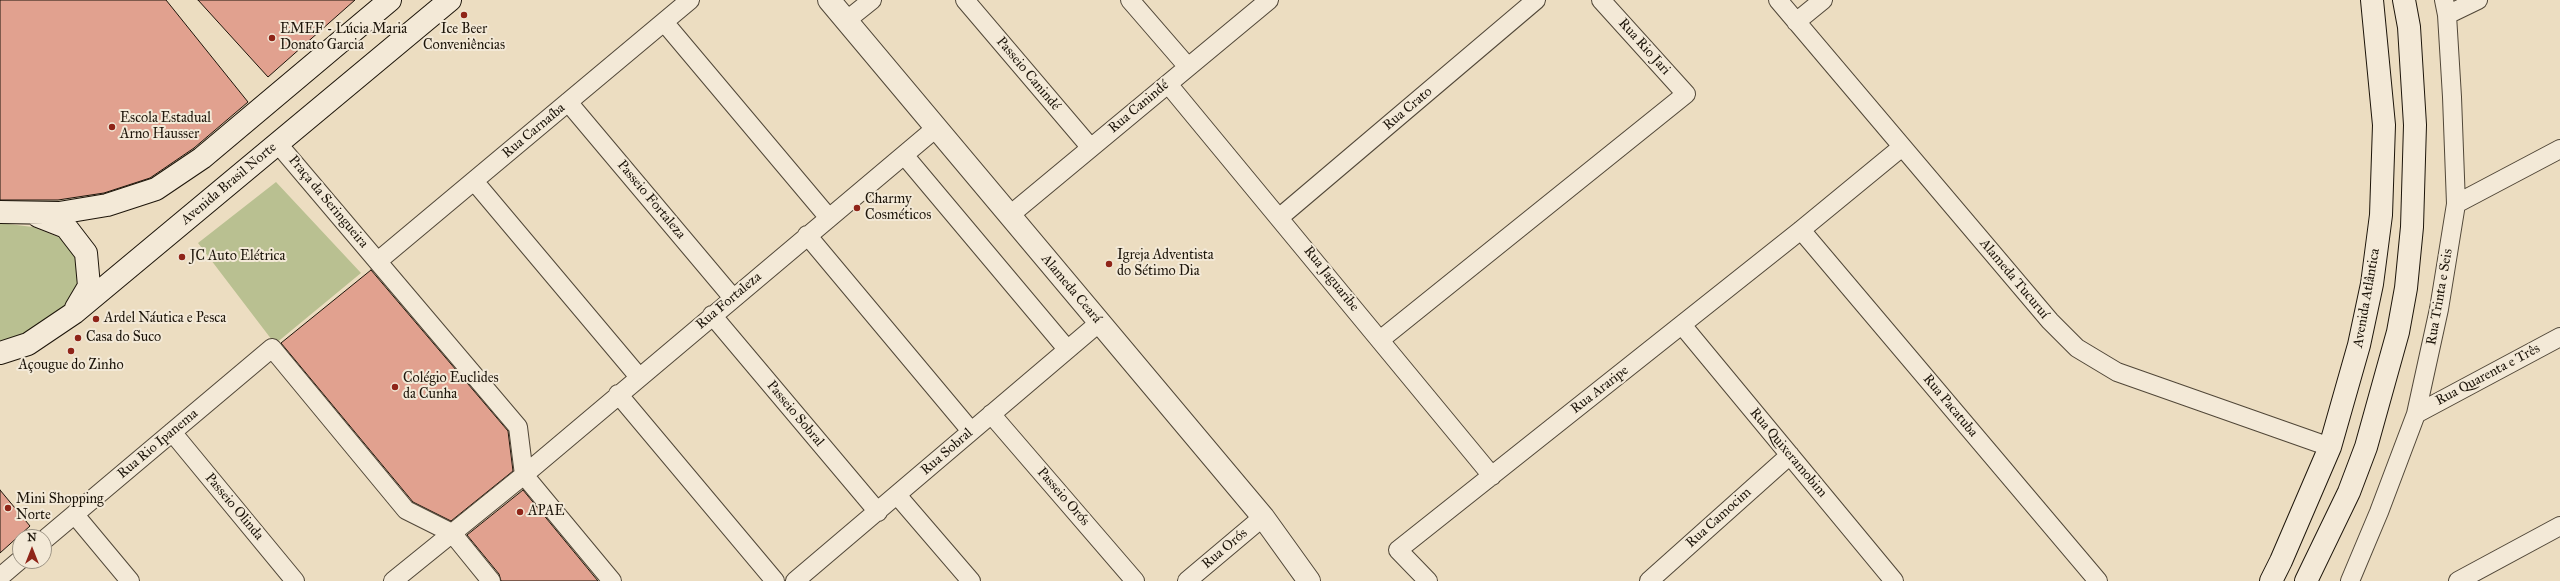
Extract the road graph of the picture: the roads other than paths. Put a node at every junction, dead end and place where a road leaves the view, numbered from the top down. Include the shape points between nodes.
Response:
1 (390, 0) edge
2 (450, 0) edge
3 (690, 0) edge
4 (829, 0) edge
5 (872, 0) edge
6 (965, 0) edge
7 (1130, 0) edge
8 (1268, 0) edge
9 (1536, 0) edge
10 (1601, 0) edge
11 (1778, 0) edge
12 (1823, 0) edge
13 (2372, 0) edge
14 (2404, 0) edge
15 (2478, 0) edge
16 (2445, 7) edge
17 (847, 20) junction
18 (664, 22) junction
19 (1796, 22) junction
20 (1188, 67) junction
21 (1168, 84) junction
22 (568, 102) junction
23 (936, 128) junction
24 (278, 144) junction
25 (1902, 147) junction
26 (1091, 148) junction
27 (2560, 149) edge
28 (904, 155) junction
29 (474, 181) junction
30 (2456, 204) junction
31 (0, 212) edge
32 (26, 212) junction
33 (1010, 215) junction
34 (1280, 217) junction
35 (829, 218) junction
36 (1801, 230) junction
37 (808, 236) junction
38 (378, 261) junction
39 (733, 298) junction
40 (74, 313) junction
41 (712, 315) junction
42 (1100, 322) junction
43 (1682, 325) junction
44 (2560, 337) edge
45 (1380, 340) junction
46 (1068, 349) junction
47 (0, 353) edge
48 (639, 377) junction
49 (618, 394) junction
50 (991, 414) junction
51 (2416, 414) junction
52 (971, 431) junction
53 (172, 432) junction
54 (2330, 447) junction
55 (1790, 455) junction
56 (524, 475) junction
57 (1492, 476) junction
58 (897, 495) junction
59 (878, 512) junction
60 (75, 514) junction
61 (1263, 517) junction
62 (2560, 526) edge
63 (52, 533) edge
64 (452, 533) junction
65 (12, 567) edge
66 (0, 577) edge
67 (1196, 578) edge
68 (130, 581) edge
69 (295, 581) edge
70 (393, 581) edge
71 (491, 581) edge
72 (612, 581) edge
73 (775, 581) edge
74 (795, 581) edge
75 (971, 581) edge
76 (1135, 581) edge
77 (1309, 581) edge
78 (1428, 581) edge
79 (1649, 581) edge
80 (1894, 581) edge
81 (2098, 581) edge
82 (2270, 581) edge
83 (2306, 581) edge
84 (2350, 581) edge
85 (2458, 581) edge

1 - 32 main road via 202,158 156,189 107,205 59,213
2 - 24 main road, Avenida Brasil Norte
3 - 18 street, Rua Carnaíba
4 - 17 main road, Alameda Ceará
5 - 17 street
6 - 26 street, Passeio Canindé
7 - 20 street
8 - 20 street, Rua Canindé
9 - 34 street, Rua Crato
10 - 45 street, Rua Rio Jari via 1686,94
11 - 19 street, Alameda Tucuruí
12 - 19 street
13 - 54 main road, Avenida Atlântica via 2384,125 2381,215 2372,284 2359,345
14 - 83 main road via 2409,27 2415,125 2412,228 2398,332 2366,447 2349,492
15 - 16 street
16 - 30 street, Rua Trinta e Seis
17 - 23 main road, Alameda Ceará
18 - 22 street, Rua Carnaíba
18 - 35 street
19 - 25 street, Alameda Tucuruí
20 - 21 street, Rua Canindé
21 - 26 street, Rua Canindé
21 - 34 street, Rua Jaguaribe
22 - 29 street, Rua Carnaíba
22 - 39 street, Passeio Fortaleza
23 - 28 street, Rua Fortaleza
23 - 33 main road, Alameda Ceará
24 - 38 street, Praça da Seringueira
24 - 40 main road, Avenida Brasil Norte
25 - 36 street, Rua Araripe
25 - 54 street, Alameda Tucuruí via 2050,322 2077,348 2117,372
26 - 33 street, Rua Canindé
27 - 30 street
28 - 35 street, Rua Fortaleza
28 - 46 street
29 - 38 street, Rua Carnaíba
29 - 48 street
30 - 51 street, Rua Trinta e Seis via 2439,309
31 - 32 main road
32 - 40 main road via 66,227 86,253 89,286
33 - 42 main road, Alameda Ceará
34 - 45 street, Rua Jaguaribe
35 - 37 street, Rua Fortaleza
36 - 43 street, Rua Araripe
36 - 81 street, Rua Pacatuba
37 - 39 street, Rua Fortaleza
37 - 52 street
38 - 56 street, Praça da Seringueira via 518,427
39 - 41 street, Rua Fortaleza
40 - 47 main road, Avenida Brasil Norte via 28,344
41 - 48 street, Rua Fortaleza
41 - 59 street, Passeio Sobral
42 - 46 street, Rua Sobral
42 - 61 main road, Alameda Ceará
43 - 55 street, Rua Quixeramobim
43 - 57 street, Rua Araripe
44 - 51 street, Rua Quarenta e Três
45 - 57 street, Rua Jaguaribe
46 - 50 street, Rua Sobral
48 - 49 street, Rua Fortaleza
49 - 56 street, Rua Fortaleza
49 - 73 street
50 - 52 street, Rua Sobral
50 - 76 street, Passeio Orós
51 - 84 street, Rua Trinta e Seis
52 - 58 street, Rua Sobral
53 - 60 street, Rua Rio Ipanema
53 - 64 street, Rua Rio Ipanema via 272,348 406,510
53 - 69 street, Passeio Olinda
54 - 82 main road, Avenida Atlântica
55 - 79 street, Rua Camocim
55 - 80 street, Rua Quixeramobim
56 - 64 street, Rua Fortaleza
56 - 72 street
57 - 78 street, Rua Araripe via 1398,550
58 - 59 street, Rua Sobral
58 - 75 street
59 - 74 street, Rua Sobral
60 - 63 street, Rua Rio Ipanema
60 - 68 street
61 - 67 street, Rua Orós
61 - 77 main road, Alameda Ceará
62 - 85 street
64 - 70 street, Rua Fortaleza
64 - 71 street
65 - 66 street

